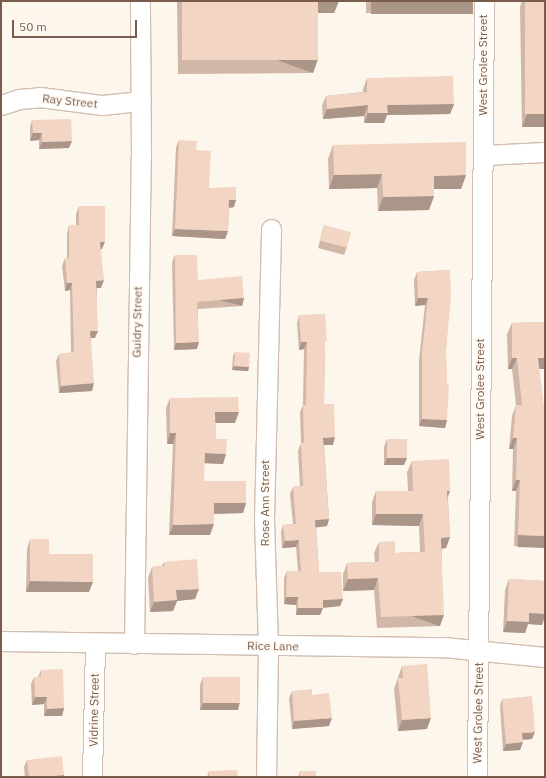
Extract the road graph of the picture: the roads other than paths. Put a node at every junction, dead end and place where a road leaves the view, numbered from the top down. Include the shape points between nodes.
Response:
1 (140, 1) edge
2 (484, 1) edge
3 (141, 101) junction
4 (1, 105) edge
5 (545, 152) edge
6 (484, 155) junction
7 (271, 229) dead end
8 (1, 641) edge
9 (95, 644) junction
10 (134, 644) junction
11 (268, 646) junction
12 (479, 650) junction
13 (545, 657) edge
14 (92, 777) edge
15 (266, 777) edge
16 (477, 777) edge

1 - 3 street, Guidry Street
2 - 6 street, West Grolee Street
3 - 4 street, Ray Street via 102,105 40,97 19,99
3 - 10 street, Guidry Street
5 - 6 street
6 - 12 street, West Grolee Street
7 - 11 street, Rose Ann Street via 264,519
8 - 9 street, Rice Lane
9 - 10 street, Rice Lane
9 - 14 street, Vidrine Street
10 - 11 street, Rice Lane
11 - 12 street, Rice Lane via 444,647
11 - 15 street, Rose Ann Street
12 - 13 street, Rice Lane
12 - 16 street, West Grolee Street

